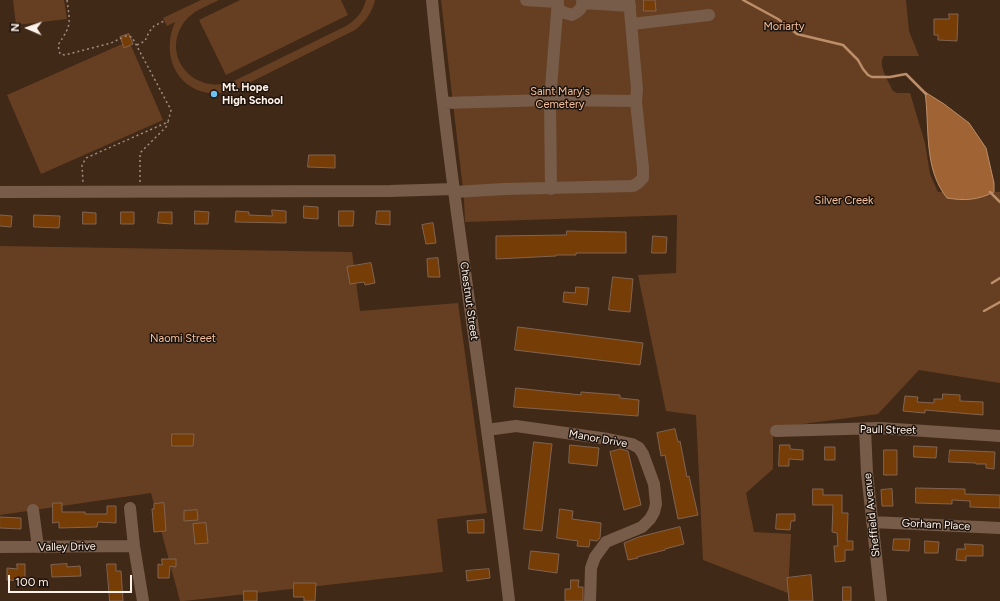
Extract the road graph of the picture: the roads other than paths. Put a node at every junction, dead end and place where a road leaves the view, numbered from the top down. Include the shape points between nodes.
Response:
1 (432, 0) edge
2 (526, 0) edge
3 (583, 1) edge
4 (558, 3) edge
5 (629, 3) edge
6 (709, 15) dead end
7 (632, 24) junction
8 (550, 100) junction
9 (636, 100) junction
10 (443, 103) junction
11 (551, 189) junction
12 (454, 191) junction
13 (0, 192) edge
14 (865, 429) junction
15 (487, 430) junction
16 (776, 431) dead end
17 (1000, 436) edge
18 (130, 508) dead end
19 (33, 510) dead end
20 (872, 522) junction
21 (1000, 528) edge
22 (134, 546) junction
23 (0, 547) edge
24 (38, 547) junction
25 (143, 601) edge
26 (509, 601) edge
27 (590, 601) edge
28 (881, 601) edge

1 - 10 street, Chestnut Street
2 - 4 street
3 - 4 street via 580,10 572,15 562,12
3 - 5 street
4 - 8 street
5 - 7 street
6 - 7 street
7 - 9 street
8 - 9 street
8 - 10 street
8 - 11 street
9 - 11 street via 643,168 642,178 638,183 633,186
10 - 12 street, Chestnut Street
11 - 12 street
12 - 13 street
12 - 15 street, Chestnut Street
14 - 16 street, Paull Street
14 - 17 street, Paull Street
14 - 20 street, Sheffield Avenue
15 - 26 street, Chestnut Street
15 - 27 street, Manor Drive via 516,426 608,439 632,444 643,454 654,484 654,512 642,527 606,542 595,557 591,568
18 - 22 street
19 - 24 street
20 - 21 street, Gorham Place
20 - 28 street, Sheffield Avenue
22 - 24 street, Valley Drive
22 - 25 street
23 - 24 street, Valley Drive

